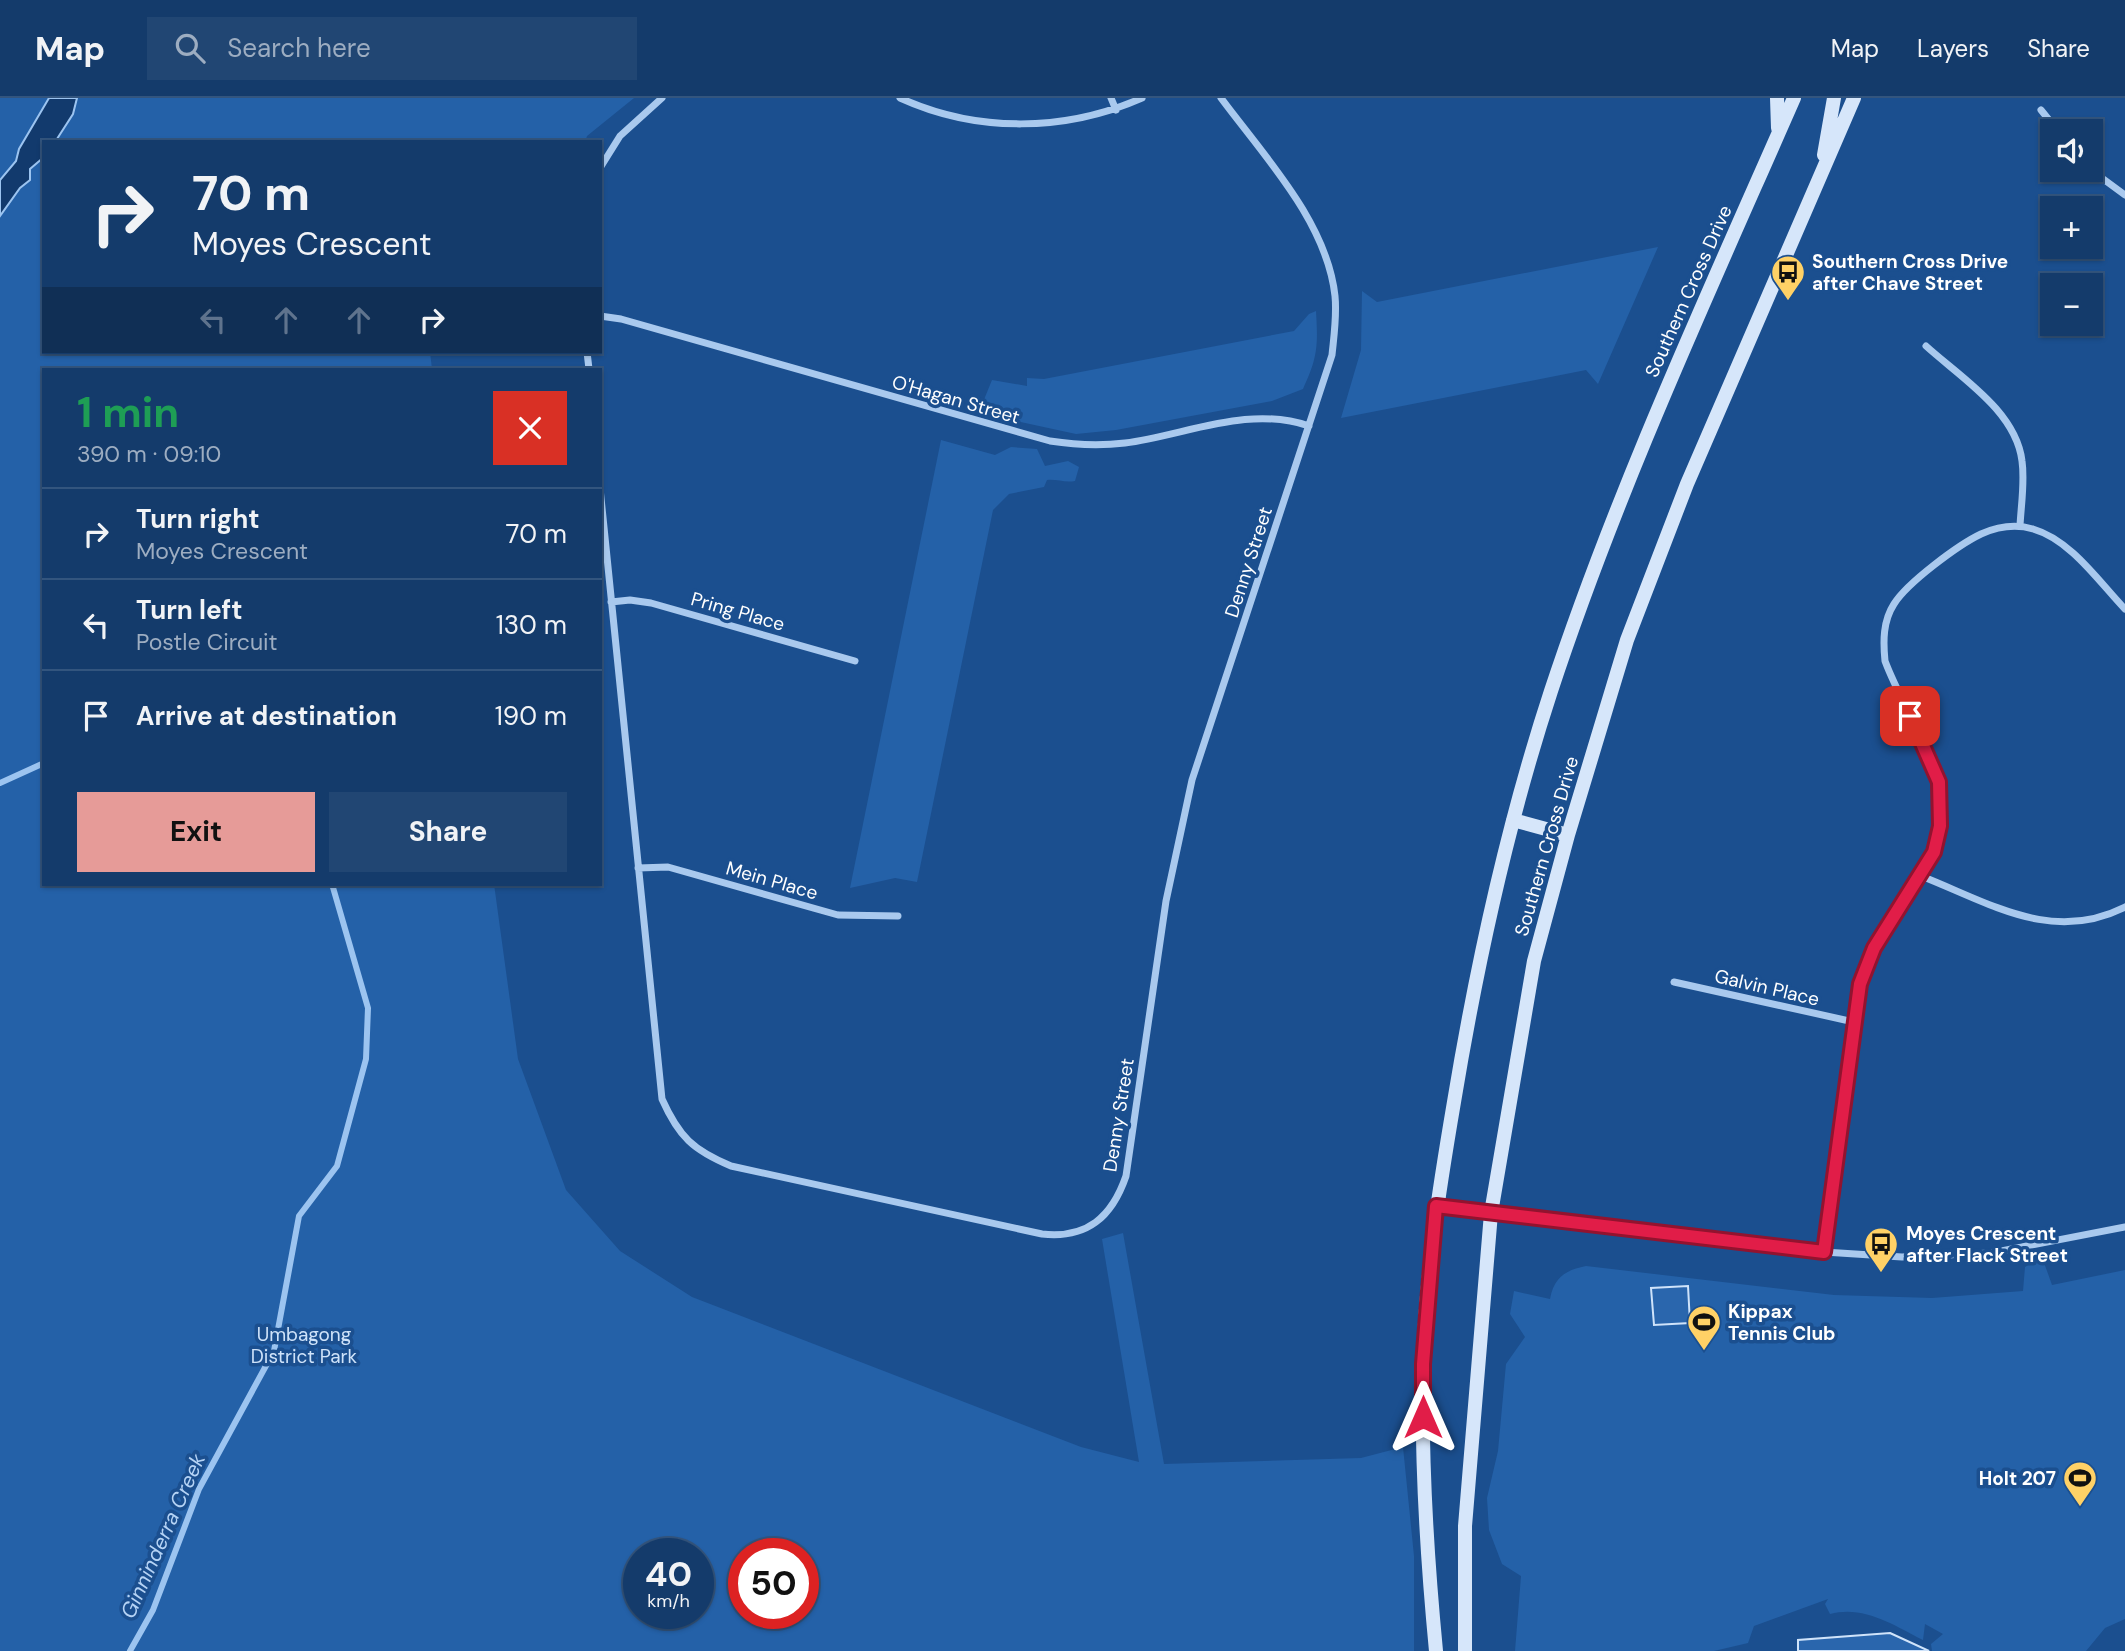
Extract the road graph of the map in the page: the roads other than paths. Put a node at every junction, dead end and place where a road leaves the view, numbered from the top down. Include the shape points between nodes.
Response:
1 (662, 98) edge
2 (900, 98) edge
3 (1111, 98) edge
4 (1142, 98) edge
5 (1221, 98) edge
6 (1777, 98) edge
7 (1794, 98) edge
8 (1834, 98) edge
9 (1854, 98) edge
10 (1116, 110) junction
11 (2040, 110) dead end
12 (2048, 119) edge
13 (1778, 133) junction
14 (602, 165) edge
15 (1822, 172) junction
16 (2103, 179) edge
17 (2125, 195) edge
18 (602, 316) edge
19 (1926, 346) dead end
20 (1309, 426) junction
21 (602, 509) edge
22 (2020, 526) junction
23 (611, 602) junction
24 (2125, 609) edge
25 (855, 661) dead end
26 (1513, 820) junction
27 (1568, 835) junction
28 (638, 868) junction
29 (1921, 876) junction
30 (2125, 907) edge
31 (898, 916) dead end
32 (1674, 982) dead end
33 (1854, 1022) junction
34 (1436, 1206) junction
35 (1491, 1213) junction
36 (2125, 1227) edge
37 (1824, 1252) junction
38 (1436, 1651) edge
39 (1465, 1651) edge

1 - 14 street via 620,136
2 - 10 street via 961,118 1002,124 1060,122
3 - 10 street
4 - 10 street
5 - 20 street, Denny Street via 1301,206 1320,240 1332,277 1336,316 1332,355
6 - 13 main road
7 - 13 main road, Southern Cross Drive
8 - 15 main road
9 - 15 main road, Southern Cross Drive
11 - 12 street
13 - 26 main road, Southern Cross Drive via 1636,457 1550,693
15 - 27 main road, Southern Cross Drive via 1682,497 1627,640
16 - 17 street
18 - 20 street, O'Hagan Street via 1050,441 1086,446 1126,443 1259,417 1286,418
19 - 22 street via 1993,407 2015,437 2023,469
20 - 28 street, Denny Street via 1192,780 1166,901 1126,1176 1119,1198 1097,1223 1076,1233 1042,1234 731,1166 693,1147 674,1125 662,1099
21 - 23 street, Denny Street
22 - 24 street via 2058,541
22 - 29 street via 1994,529 1958,549 1903,593 1885,624 1885,660 1939,782 1940,826 1934,852
23 - 25 street, Pring Place via 651,603
23 - 28 street, Denny Street
26 - 27 main road
26 - 34 main road, Southern Cross Drive via 1462,1051
27 - 35 main road, Southern Cross Drive via 1534,961
28 - 31 street, Mein Place via 668,867 838,915
29 - 30 street via 2048,923 2084,922
29 - 33 street via 1874,948 1860,984
32 - 33 street, Galvin Place
33 - 37 street
34 - 35 street
34 - 38 main road, Southern Cross Drive via 1424,1352 1423,1430
35 - 37 street
35 - 39 main road, Southern Cross Drive via 1465,1526
36 - 37 street via 1978,1254 1913,1257

